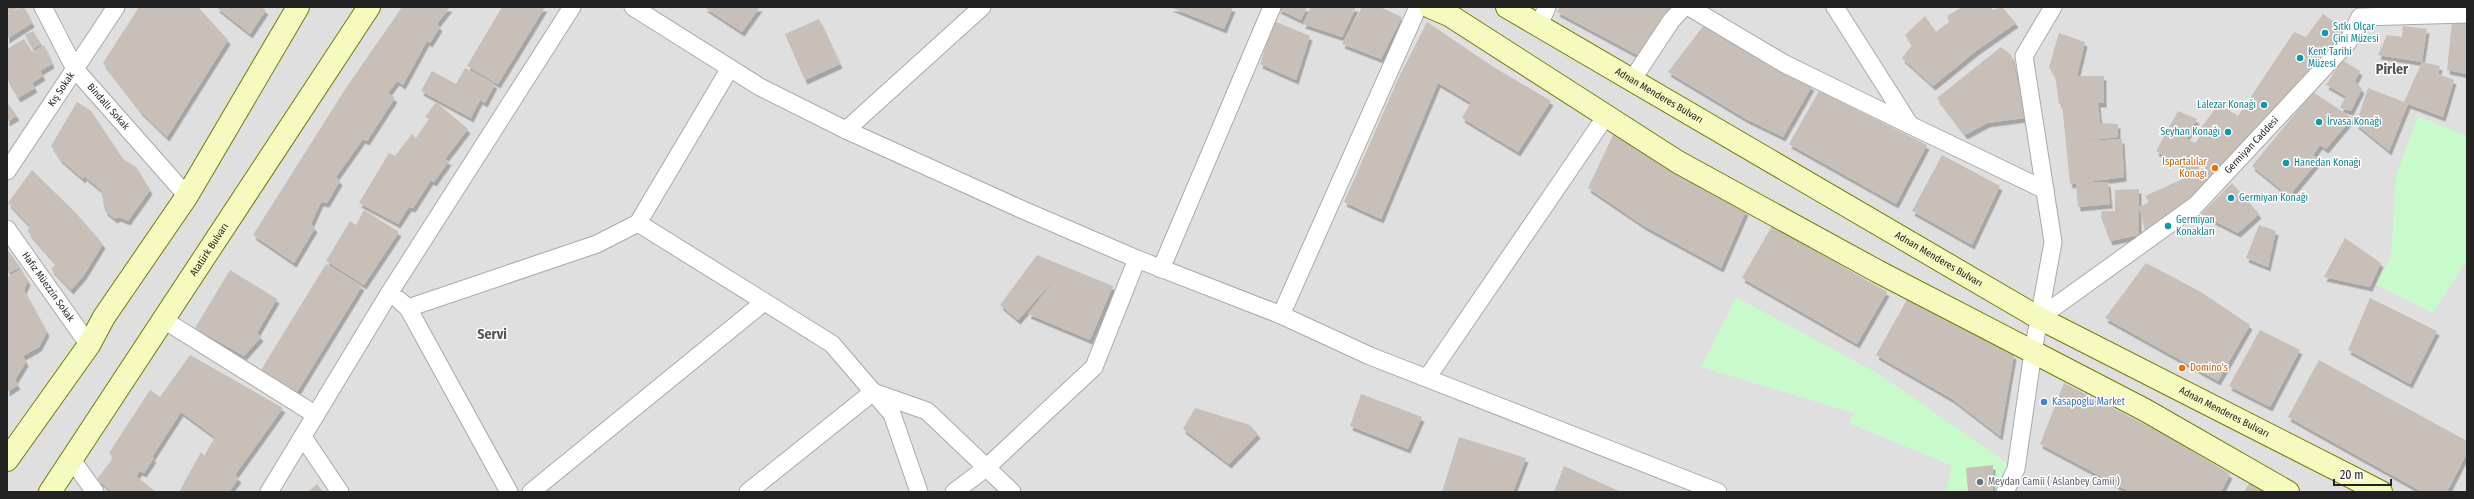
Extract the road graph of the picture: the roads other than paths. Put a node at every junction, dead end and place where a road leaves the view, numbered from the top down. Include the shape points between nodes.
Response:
1 (42, 7) edge
2 (116, 7) edge
3 (298, 7) edge
4 (369, 7) edge
5 (572, 7) edge
6 (633, 7) edge
7 (982, 7) edge
8 (1272, 7) edge
9 (1418, 7) edge
10 (1430, 7) edge
11 (1507, 7) edge
12 (1684, 7) edge
13 (1689, 7) edge
14 (1835, 7) edge
15 (2053, 7) edge
16 (2361, 12) edge
17 (2467, 14) edge
18 (1543, 16) edge
19 (730, 68) junction
20 (75, 69) junction
21 (1632, 80) junction
22 (1606, 116) junction
23 (1910, 125) junction
24 (846, 130) junction
25 (7, 171) edge
26 (2045, 190) junction
27 (187, 196) junction
28 (638, 223) junction
29 (7, 229) edge
30 (1137, 259) junction
31 (1161, 269) junction
32 (390, 292) junction
33 (764, 302) junction
34 (408, 308) junction
35 (1281, 315) junction
36 (2039, 318) junction
37 (164, 320) junction
38 (89, 345) junction
39 (2033, 352) junction
40 (1427, 378) junction
41 (872, 392) junction
42 (316, 415) junction
43 (303, 437) junction
44 (7, 460) edge
45 (72, 460) junction
46 (986, 468) junction
47 (50, 492) edge
48 (95, 492) edge
49 (269, 492) edge
50 (340, 492) edge
51 (510, 492) edge
52 (531, 492) edge
53 (748, 492) edge
54 (919, 492) edge
55 (954, 492) edge
56 (1012, 492) edge
57 (1718, 492) edge
58 (2005, 492) edge
59 (2288, 492) edge
60 (2381, 492) edge

1 - 20 street, Bindallı Sokak
2 - 20 street, Kış Sokak
3 - 27 main road
4 - 37 main road, Atatürk Bulvarı
5 - 32 street
6 - 19 street
7 - 24 street
8 - 31 street
9 - 35 street
10 - 22 main road via 1449,15
11 - 18 main road, Adnan Menderes Bulvarı
12 - 21 street via 1671,21
13 - 23 street via 1785,64
14 - 23 street
15 - 26 street via 2024,56
16 - 17 street, Germiyan Caddesi
16 - 36 street, Germiyan Caddesi via 2348,42 2196,205
18 - 21 main road, Adnan Menderes Bulvarı
19 - 24 street via 760,87
19 - 28 street
20 - 25 street, Kış Sokak
20 - 27 street, Bindallı Sokak
21 - 36 main road, Adnan Menderes Bulvarı
22 - 39 main road via 1678,162 1877,271
22 - 40 street
23 - 26 street
24 - 30 street
26 - 36 street via 2053,242
27 - 38 main road via 104,317
28 - 33 street
28 - 34 street via 597,244
29 - 38 street, Hafız Müezzin Sokak
30 - 31 street
30 - 46 street via 1094,367
31 - 35 street
32 - 34 street
32 - 42 street
33 - 41 street via 832,344
33 - 52 street
34 - 51 street
35 - 40 street via 1370,356
36 - 39 street
36 - 60 main road, Adnan Menderes Bulvarı
37 - 42 street
37 - 45 main road, Atatürk Bulvarı
38 - 44 main road
39 - 58 street via 2016,469
39 - 59 main road via 2145,410
40 - 57 street
41 - 46 street via 927,411
41 - 53 street
41 - 54 street via 892,414
42 - 43 street
43 - 49 street
43 - 50 street
45 - 47 main road, Atatürk Bulvarı
45 - 48 street
46 - 55 street
46 - 56 street

